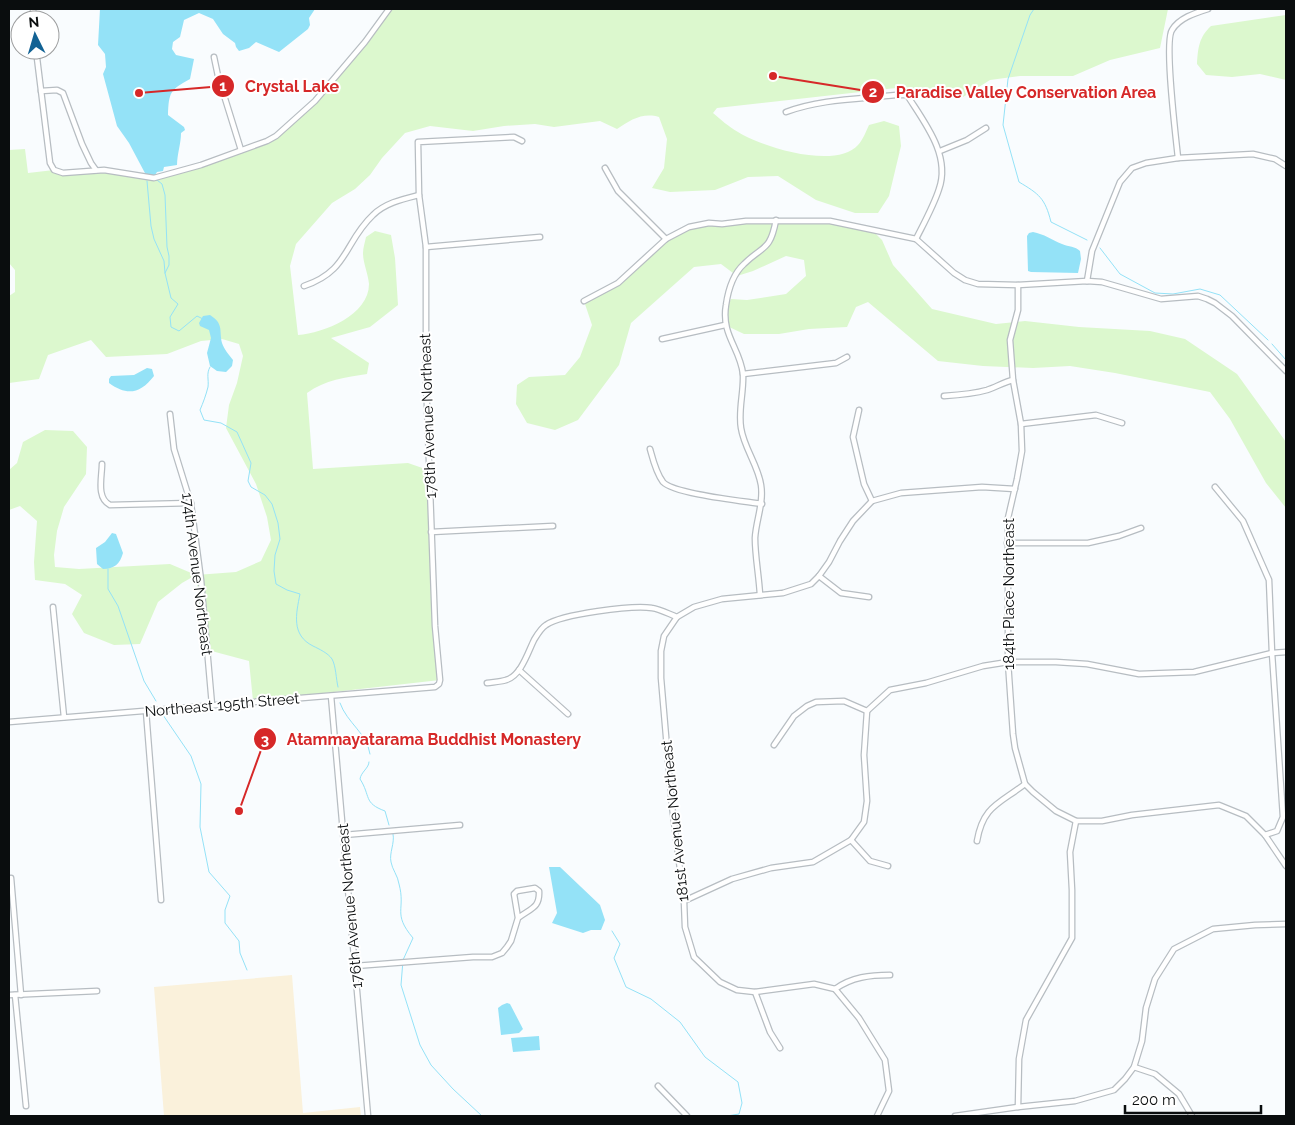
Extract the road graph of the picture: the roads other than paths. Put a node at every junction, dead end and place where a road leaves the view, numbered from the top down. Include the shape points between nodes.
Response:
1 (389, 9) edge
2 (1208, 9) edge
3 (214, 57) dead end
4 (37, 60) edge
5 (41, 91) junction
6 (786, 112) dead end
7 (986, 128) dead end
8 (522, 141) dead end
9 (241, 150) junction
10 (940, 151) junction
11 (1178, 158) junction
12 (1286, 166) edge
13 (604, 168) dead end
14 (96, 170) junction
15 (419, 195) junction
16 (776, 220) junction
17 (540, 237) dead end
18 (916, 238) junction
19 (666, 239) junction
20 (426, 247) junction
21 (1087, 281) junction
22 (1018, 285) junction
23 (304, 286) dead end
24 (584, 301) dead end
25 (724, 325) junction
26 (662, 338) dead end
27 (847, 357) dead end
28 (1286, 371) edge
29 (743, 374) junction
30 (1013, 380) junction
31 (944, 396) dead end
32 (859, 410) dead end
33 (170, 414) dead end
34 (1122, 423) dead end
35 (1021, 424) junction
36 (650, 449) dead end
37 (102, 464) dead end
38 (1215, 487) dead end
39 (1015, 489) junction
40 (872, 501) junction
41 (191, 503) junction
42 (762, 504) junction
43 (553, 526) dead end
44 (1140, 528) dead end
45 (431, 532) junction
46 (1007, 543) junction
47 (819, 576) junction
48 (760, 595) junction
49 (868, 597) dead end
50 (53, 608) dead end
51 (677, 617) junction
52 (1286, 652) edge
53 (1272, 653) junction
54 (1008, 662) junction
55 (519, 670) junction
56 (487, 683) dead end
57 (435, 687) joint
58 (331, 696) junction
59 (212, 705) junction
60 (146, 711) junction
61 (867, 711) junction
62 (568, 714) dead end
63 (64, 717) junction
64 (9, 722) edge
65 (774, 745) dead end
66 (1025, 784) junction
67 (1076, 821) junction
68 (460, 825) dead end
69 (344, 835) junction
70 (1265, 835) junction
71 (852, 840) junction
72 (977, 841) dead end
73 (888, 866) dead end
74 (1286, 866) edge
75 (11, 878) dead end
76 (161, 900) dead end
77 (684, 901) junction
78 (518, 918) junction
79 (1286, 924) edge
80 (355, 966) junction
81 (890, 975) dead end
82 (836, 989) junction
83 (97, 991) dead end
84 (755, 992) junction
85 (18, 995) junction
86 (9, 996) edge
87 (780, 1048) dead end
88 (1134, 1067) junction
89 (658, 1086) dead end
90 (26, 1106) dead end
91 (1018, 1107) junction
92 (368, 1116) edge
93 (687, 1116) edge
94 (877, 1116) edge
95 (955, 1116) edge
96 (1192, 1116) edge

1 - 9 street via 315,100 276,136
2 - 11 street via 1182,20 1170,32
3 - 9 street
4 - 5 street
5 - 14 street via 63,93 82,144
5 - 14 street via 52,168 63,173
6 - 10 street via 801,106 907,95
7 - 10 street
8 - 15 street, 178th Avenue Northeast via 514,137 418,142
9 - 14 street via 155,178
10 - 18 street via 940,188
11 - 12 street via 1253,154 1275,159
11 - 21 street via 1132,168 1120,182 1092,251
13 - 19 street via 618,191
15 - 20 street, 178th Avenue Northeast
15 - 23 street via 399,200 374,214 340,263 321,279
16 - 18 street via 830,221
16 - 19 street via 709,223 690,227
16 - 25 street via 773,237 766,247 737,272 726,302
17 - 20 street
18 - 22 street via 965,280 978,284
19 - 24 street via 618,283
20 - 45 street, 178th Avenue Northeast
21 - 22 street
21 - 28 street via 1102,282 1162,299 1198,296 1215,303
22 - 30 street, 184th Place Northeast via 1018,310 1010,340
25 - 26 street
25 - 29 street
27 - 29 street via 836,363
29 - 42 street via 741,427 757,469
30 - 31 street via 969,394
30 - 35 street, 184th Place Northeast
32 - 40 street via 853,437 864,484
33 - 41 street, 174th Avenue Northeast via 174,449
34 - 35 street via 1096,415
35 - 39 street, 184th Place Northeast via 1022,452
36 - 42 street via 658,474 669,487
37 - 41 street via 102,496 110,505
38 - 53 street via 1243,521 1269,580
39 - 40 street via 982,487 911,492
39 - 46 street, 184th Place Northeast via 1008,518
40 - 47 street via 853,521
41 - 59 street, 174th Avenue Northeast
42 - 48 street via 755,540
43 - 45 street
44 - 46 street via 1088,543
45 - 57 street, 178th Avenue Northeast via 440,680
46 - 54 street, 184th Place Northeast
47 - 48 street via 811,584 798,589
47 - 49 street via 841,593
48 - 51 street via 715,601 694,607
50 - 63 street
51 - 55 street via 653,608 638,607 602,610 560,619 546,624 538,632
51 - 77 street, 181st Avenue Northeast via 664,636 661,678
52 - 53 street
53 - 54 street via 1194,672 1139,674 1086,664
53 - 70 street via 1283,817 1276,831
54 - 61 street via 890,690
54 - 66 street, 184th Place Northeast via 1014,741
55 - 56 street via 507,680
55 - 62 street
57 - 58 street, Northeast 195th Street
58 - 59 street, Northeast 195th Street
58 - 69 street, 176th Avenue Northeast
59 - 60 street, Northeast 195th Street
60 - 63 street, Northeast 195th Street
60 - 76 street
61 - 65 street via 844,702 816,702 794,716
61 - 71 street via 864,755 867,801 864,822
63 - 64 street, Northeast 195th Street
66 - 67 street via 1056,811
66 - 72 street via 988,810
67 - 70 street via 1102,821 1219,805 1246,816
67 - 91 street via 1070,852 1072,938 1026,1020 1019,1058
68 - 69 street
69 - 80 street, 176th Avenue Northeast
70 - 74 street
71 - 73 street via 870,861
71 - 77 street via 813,862 771,868 732,879
75 - 85 street
77 - 84 street, 181st Avenue Northeast via 685,927 694,957 720,982 737,990
78 - 78 street via 514,894 535,888 539,891 537,904
78 - 80 street via 507,947 492,957
79 - 88 street via 1226,927 1205,933 1174,949 1154,979
80 - 92 street, 176th Avenue Northeast
81 - 82 street via 855,978
82 - 84 street, 181st Avenue Northeast via 814,984
82 - 94 street via 885,1060 889,1091
83 - 85 street
84 - 87 street via 770,1032
85 - 86 street
85 - 90 street
88 - 91 street via 1114,1090 1075,1100
88 - 96 street via 1155,1074 1179,1094
89 - 93 street
91 - 95 street

